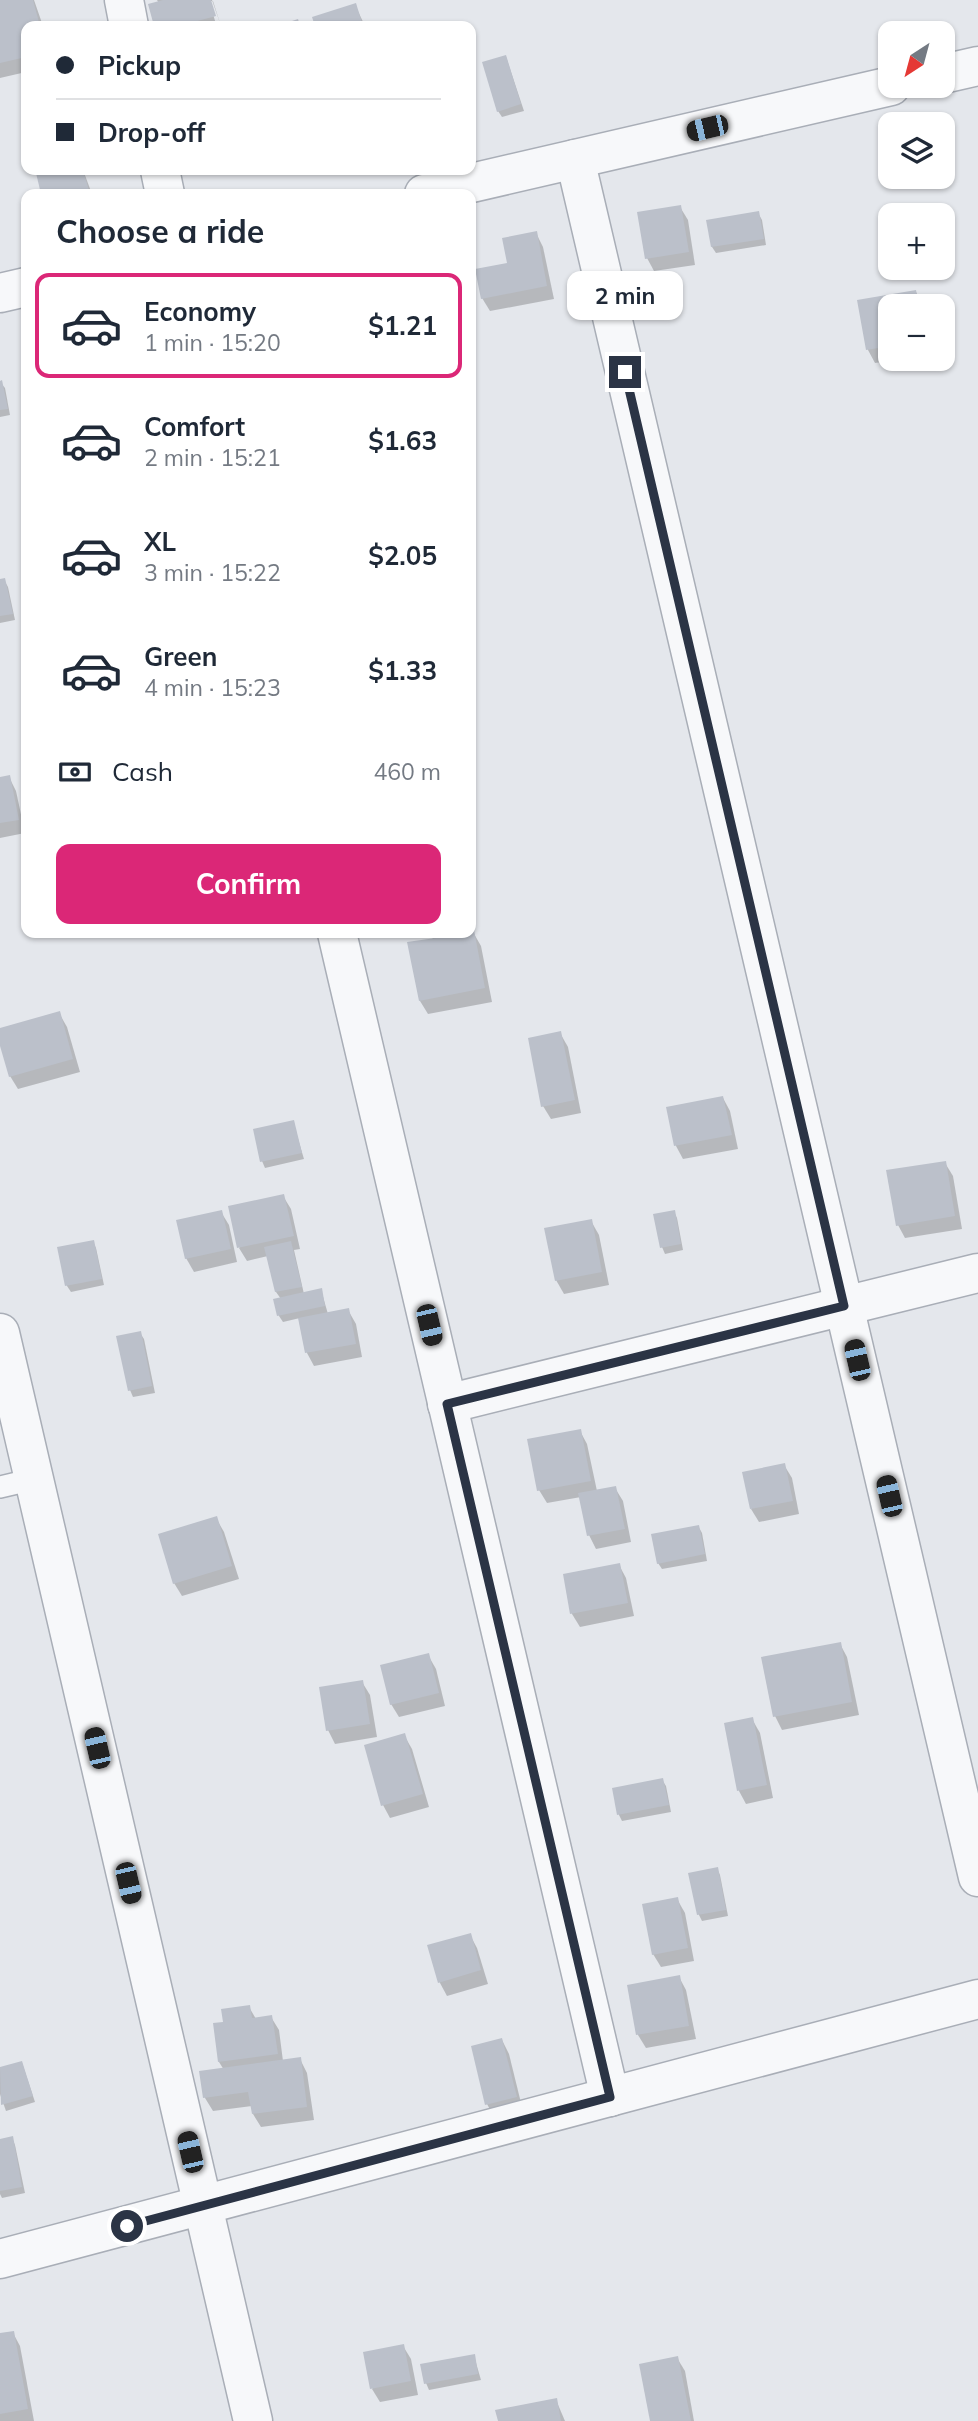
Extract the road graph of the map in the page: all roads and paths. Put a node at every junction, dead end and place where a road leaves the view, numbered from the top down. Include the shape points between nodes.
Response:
1 (124, 0) edge
2 (128, 21) edge
3 (978, 66) edge
4 (956, 71) edge
5 (878, 89) edge
6 (575, 159) junction
7 (446, 189) edge
8 (21, 288) edge
9 (0, 293) edge
10 (338, 938) edge
11 (978, 1273) edge
12 (844, 1306) junction
13 (0, 1333) edge
14 (447, 1404) junction
15 (17, 1483) edge
16 (978, 1877) edge
17 (978, 1999) edge
18 (610, 2097) junction
19 (203, 2206) junction
20 (0, 2259) edge
21 (253, 2421) edge

1 - 2 street
3 - 4 street
5 - 6 street
6 - 7 street
6 - 12 street
8 - 9 street
10 - 14 street
11 - 12 street
12 - 14 street
12 - 16 street
13 - 15 street
14 - 18 street
15 - 19 street
17 - 18 street
18 - 19 street
19 - 20 street
19 - 21 street

